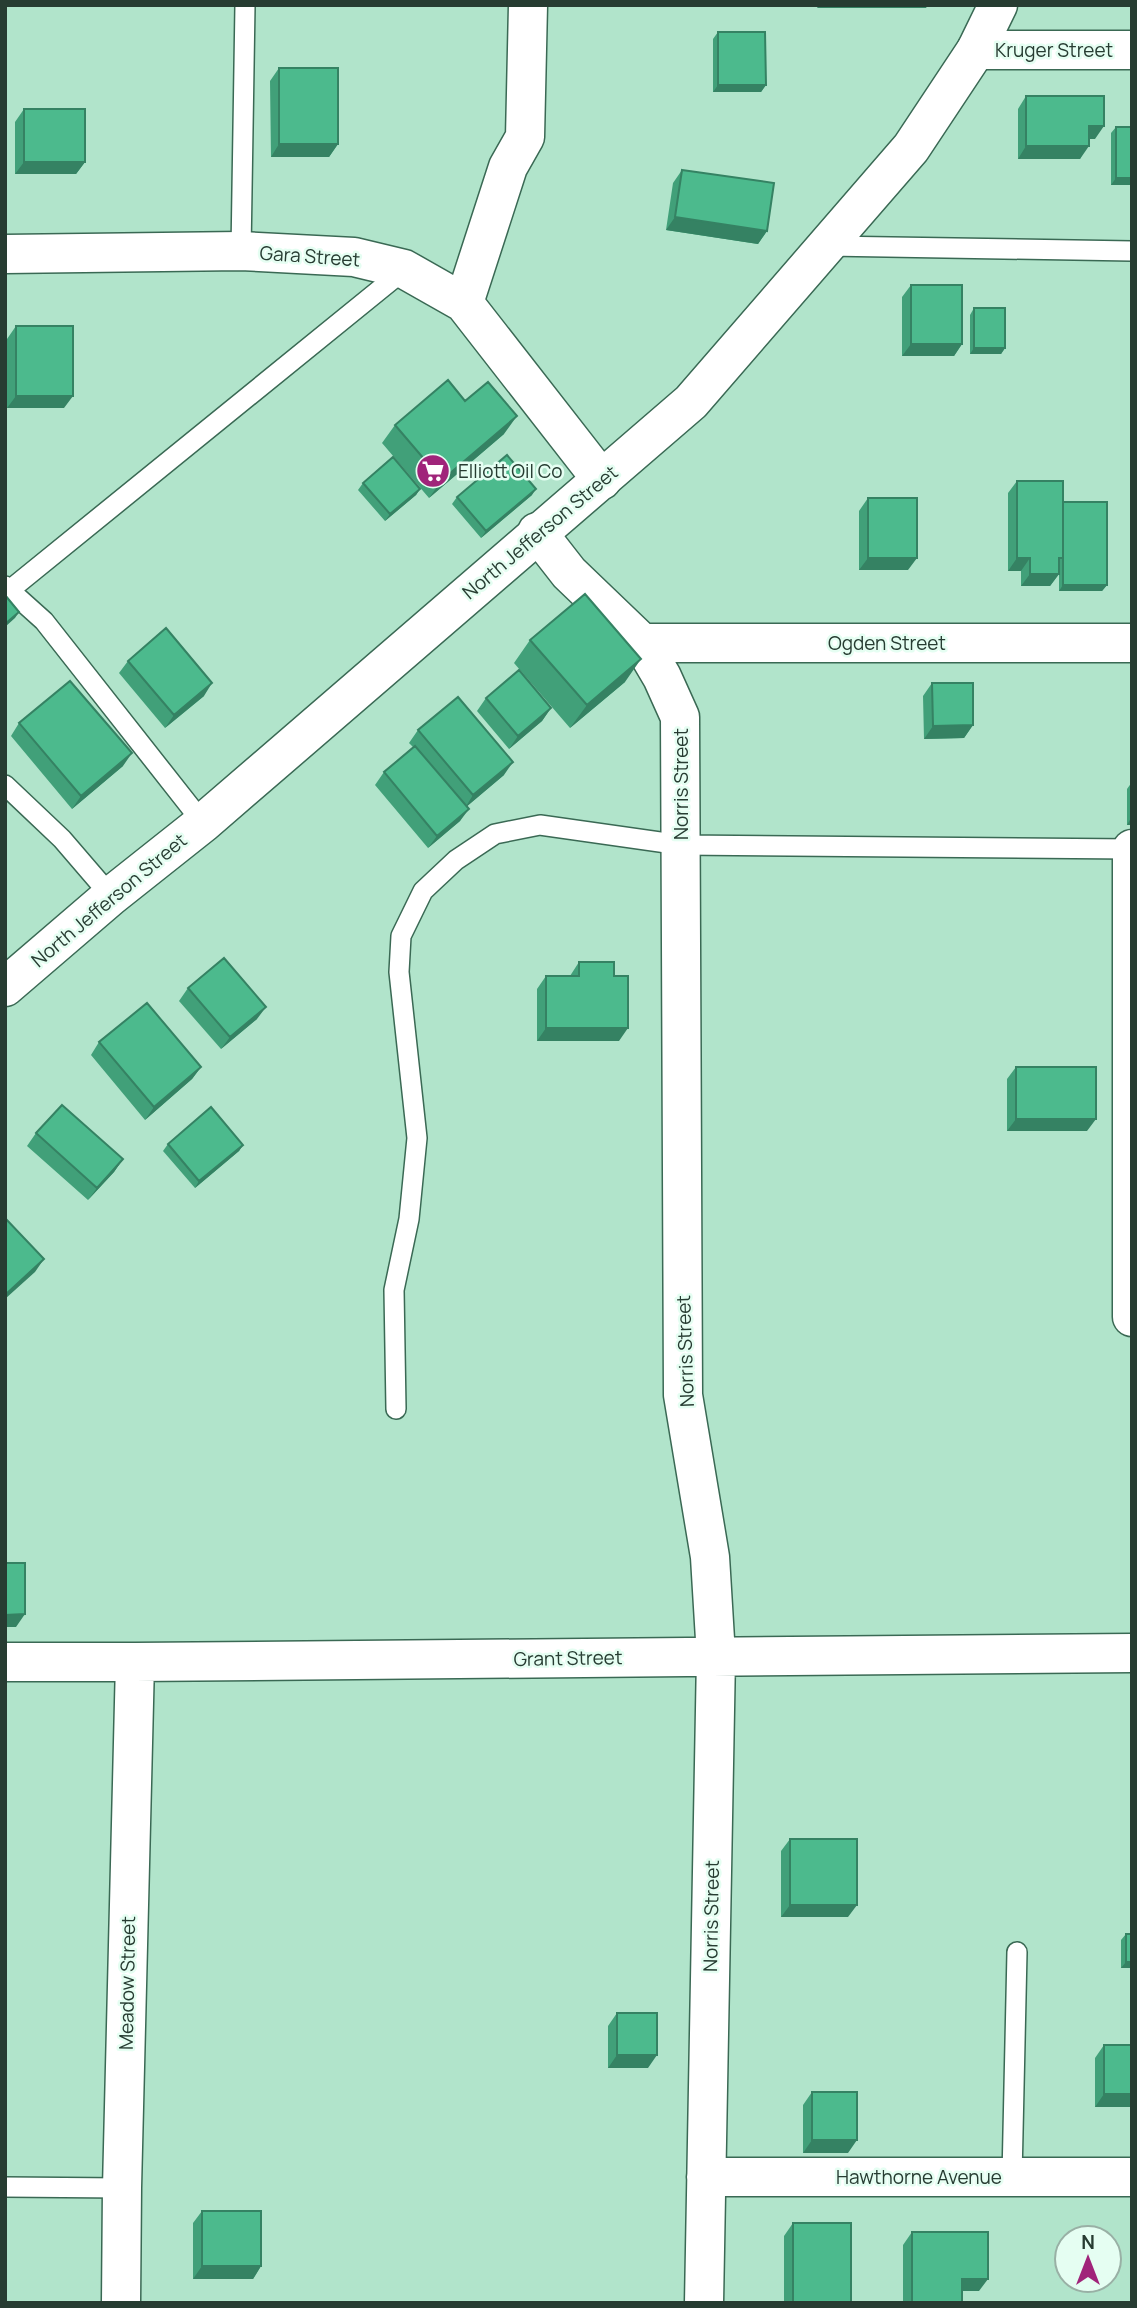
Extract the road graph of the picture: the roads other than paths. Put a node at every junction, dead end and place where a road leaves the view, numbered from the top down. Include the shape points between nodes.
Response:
1 (245, 5) edge
2 (527, 5) edge
3 (998, 5) edge
4 (976, 50) junction
5 (1132, 50) edge
6 (828, 246) junction
7 (242, 251) junction
8 (1132, 251) edge
9 (5, 254) edge
10 (404, 269) junction
11 (464, 303) junction
12 (602, 480) junction
13 (537, 533) junction
14 (8, 587) edge
15 (642, 643) junction
16 (1132, 643) edge
17 (5, 785) edge
18 (203, 823) junction
19 (681, 845) junction
20 (1132, 849) edge
21 (111, 896) junction
22 (5, 987) edge
23 (1132, 1317) edge
24 (396, 1409) dead end
25 (1132, 1653) edge
26 (716, 1656) junction
27 (5, 1662) edge
28 (135, 1662) junction
29 (1017, 1952) dead end
30 (706, 2177) junction
31 (1012, 2177) junction
32 (1132, 2177) edge
33 (5, 2187) edge
34 (122, 2188) junction
35 (121, 2303) edge
36 (704, 2303) edge

1 - 7 lane
2 - 11 street via 525,137 508,167
3 - 4 street, North Jefferson Street
4 - 5 street, Kruger Street
4 - 6 street, North Jefferson Street via 911,148
6 - 8 lane
6 - 12 street, North Jefferson Street via 691,402
7 - 9 street, Gara Street
7 - 10 street, Gara Street via 354,257
10 - 11 street, Gara Street
10 - 14 lane
11 - 12 street, Gara Street
12 - 13 street, North Jefferson Street
13 - 15 street, Norris Street via 569,573
13 - 18 street, North Jefferson Street
14 - 18 lane via 44,621
15 - 16 street, Ogden Street
15 - 19 street, Norris Street via 680,717
17 - 21 lane via 62,839
18 - 21 street, North Jefferson Street
19 - 20 lane
19 - 24 lane via 540,825 495,834 456,860 423,891 401,936 399,972 416,1138 409,1219 394,1290
19 - 26 street, Norris Street via 683,1395 710,1557
20 - 23 street
21 - 22 street, North Jefferson Street
25 - 26 street, Grant Street
26 - 28 street, Grant Street
26 - 30 street, Norris Street
27 - 28 street, Grant Street
28 - 34 street, Meadow Street
29 - 31 lane
30 - 31 street, Hawthorne Avenue
30 - 36 street, Norris Street
31 - 32 street, Hawthorne Avenue
33 - 34 lane
34 - 35 street, Meadow Street

